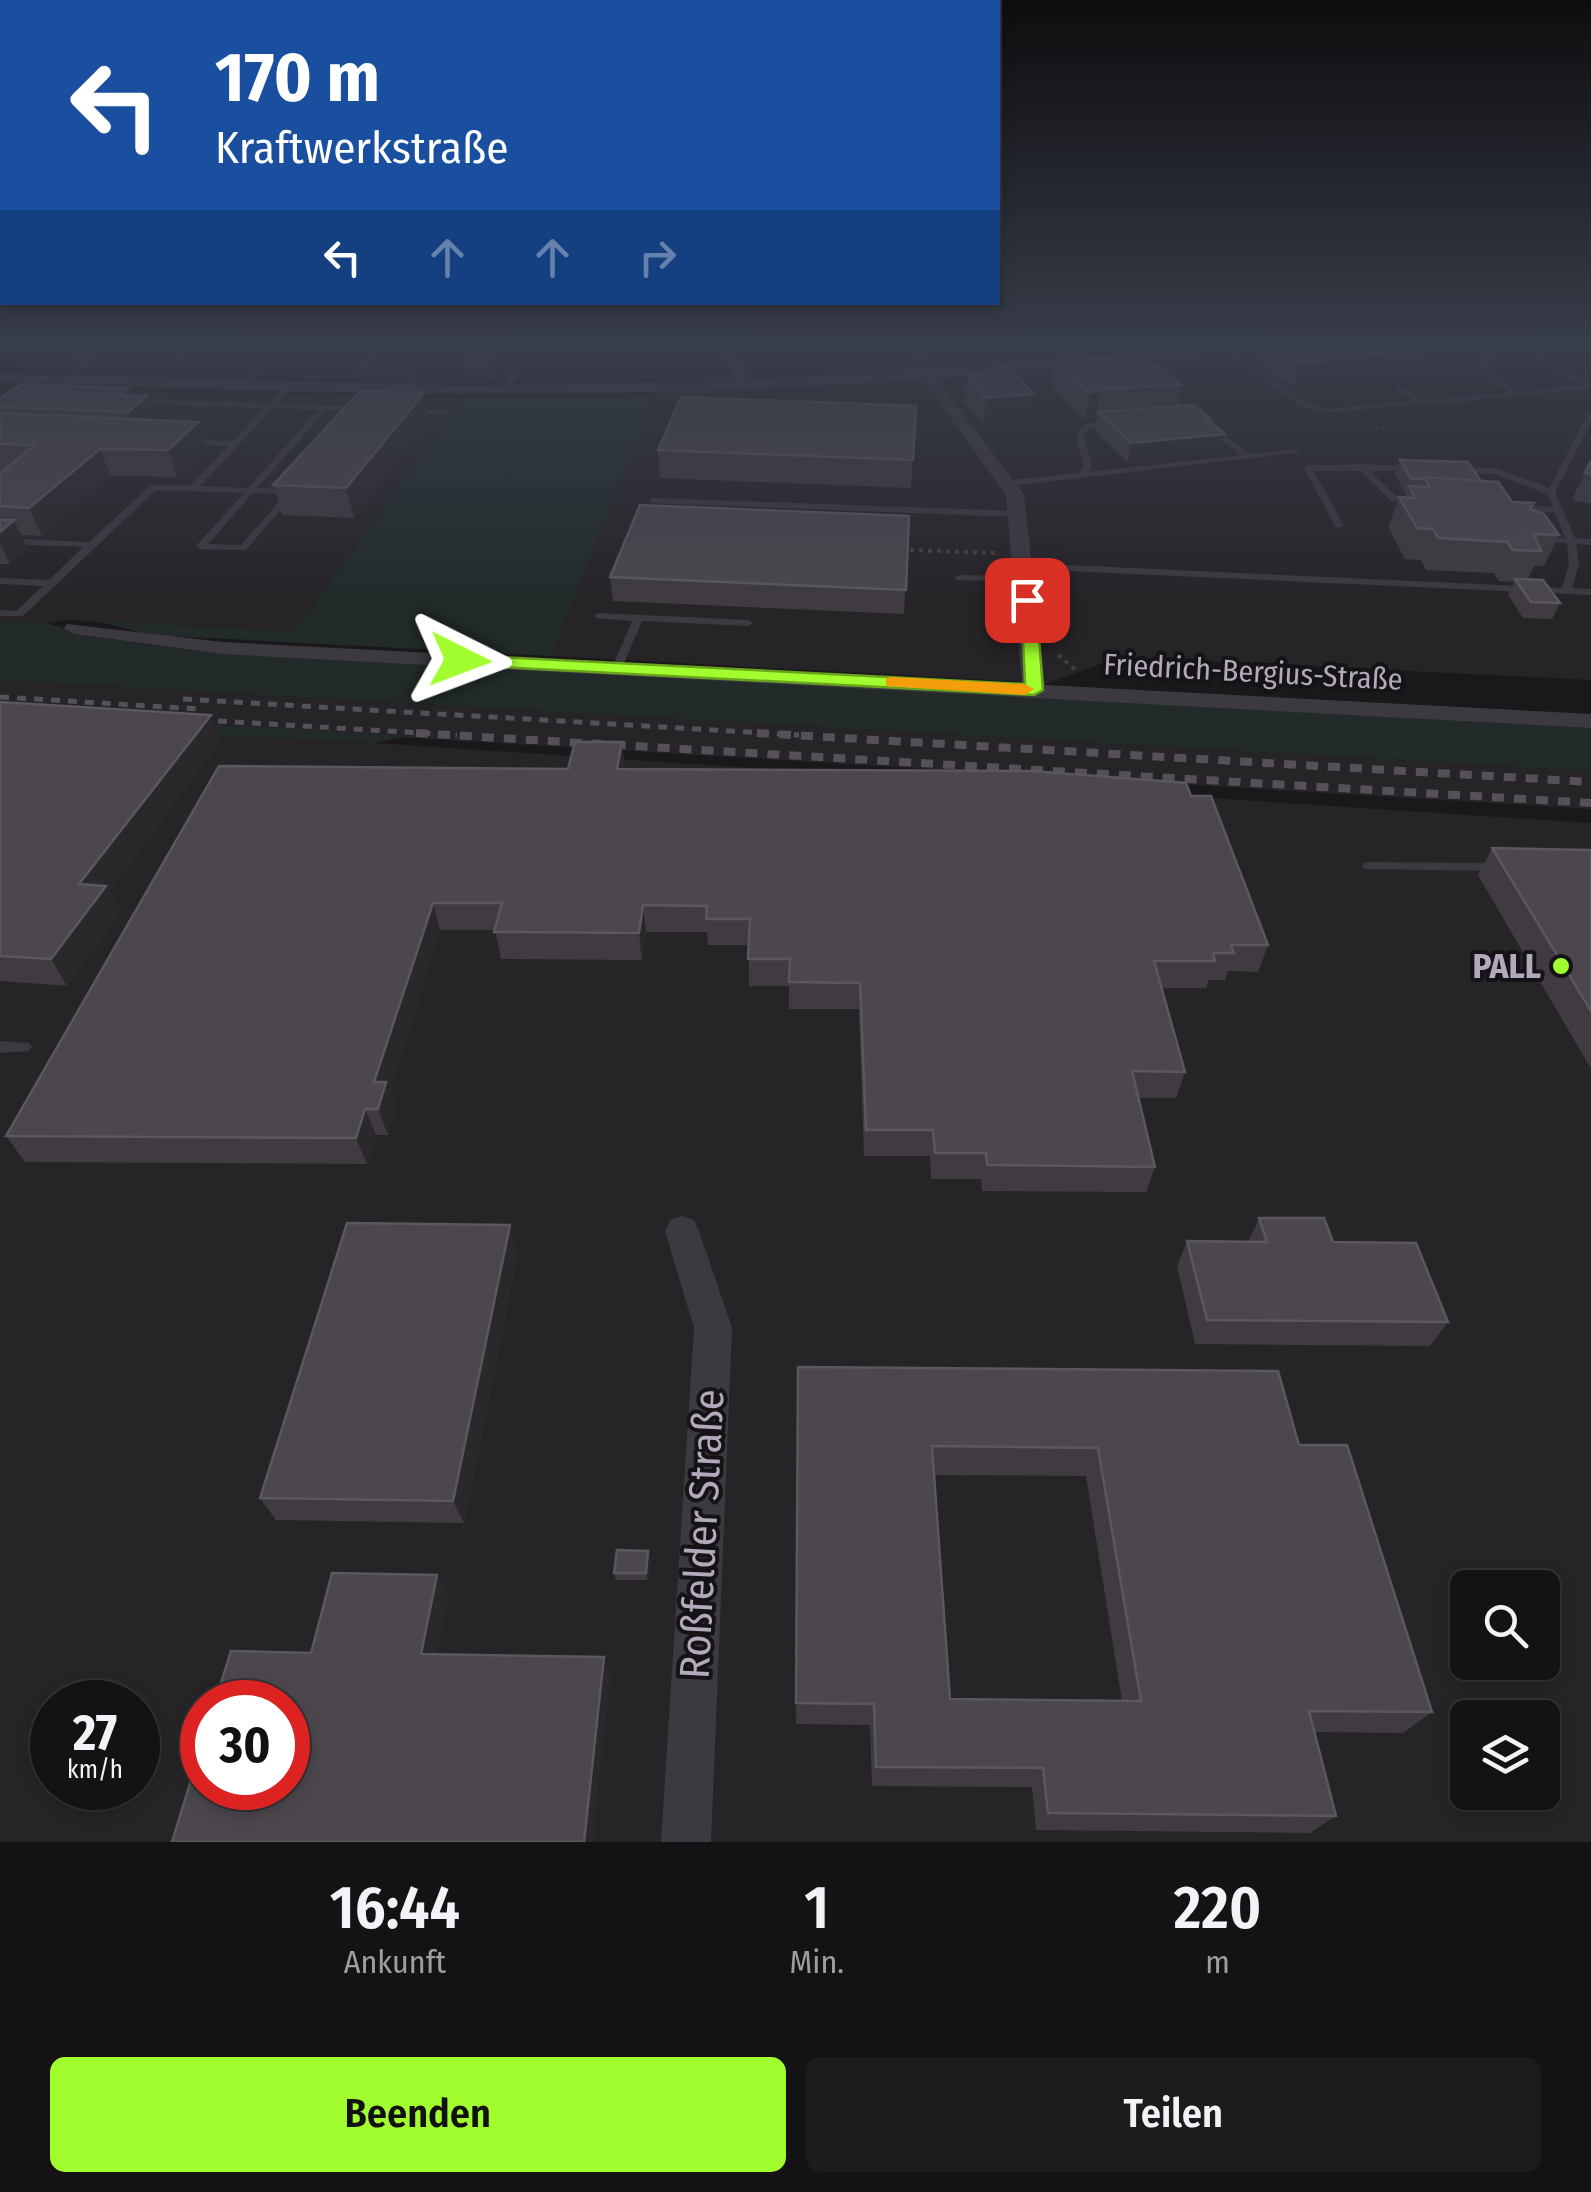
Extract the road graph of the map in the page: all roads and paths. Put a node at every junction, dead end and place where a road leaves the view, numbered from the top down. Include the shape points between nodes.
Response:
1 (249, 430) edge
2 (304, 430) edge
3 (962, 430) edge
4 (1084, 430) edge
5 (1214, 430) edge
6 (1583, 430) edge
7 (172, 441) edge
8 (235, 444) junction
9 (1296, 451) dead end
10 (1249, 457) junction
11 (1362, 466) junction
12 (1419, 469) edge
13 (1438, 469) edge
14 (1082, 475) junction
15 (305, 478) edge
16 (1010, 482) junction
17 (193, 488) junction
18 (251, 490) junction
19 (293, 492) junction
20 (1551, 492) junction
21 (653, 501) edge
22 (1430, 501) edge
23 (1503, 506) edge
24 (1557, 510) junction
25 (996, 513) junction
26 (1020, 514) junction
27 (1339, 526) dead end
28 (1526, 538) edge
29 (0, 540) edge
30 (1574, 542) junction
31 (1591, 542) edge
32 (91, 545) junction
33 (910, 550) edge
34 (996, 553) junction
35 (1025, 573) junction
36 (960, 578) dead end
37 (997, 578) junction
38 (0, 581) edge
39 (51, 583) junction
40 (1566, 590) junction
41 (1591, 592) edge
42 (0, 613) edge
43 (599, 616) dead end
44 (638, 618) junction
45 (1029, 622) junction
46 (748, 623) dead end
47 (74, 628) dead end
48 (617, 668) junction
49 (1082, 673) dead end
50 (1034, 690) junction
51 (1591, 721) edge
52 (1369, 866) dead end
53 (1517, 868) edge
54 (24, 1047) dead end
55 (0, 1048) edge
56 (682, 1230) dead end
57 (686, 1842) edge

1 - 8 lane
2 - 18 lane
3 - 16 street
4 - 14 lane via 1088,466
5 - 10 lane
6 - 20 lane
7 - 8 lane
8 - 17 lane
9 - 10 lane
10 - 14 lane
11 - 12 lane
11 - 22 lane via 1394,499
11 - 27 lane via 1308,468
13 - 20 lane via 1496,472
14 - 16 lane
15 - 19 lane
16 - 26 street
17 - 18 lane
17 - 32 lane via 154,487
18 - 19 lane
18 - 19 lane via 201,546 244,548
20 - 24 lane
21 - 25 lane
23 - 24 lane
24 - 30 lane
25 - 26 lane
25 - 34 path
26 - 35 street
28 - 30 lane
29 - 32 lane
30 - 31 lane
30 - 40 lane via 1575,573
32 - 39 lane
33 - 34 path
34 - 37 path
35 - 37 lane
35 - 40 lane
35 - 45 street
36 - 37 lane
38 - 39 lane
39 - 42 lane via 19,614
40 - 41 lane
43 - 44 lane
44 - 46 lane
44 - 48 lane
45 - 49 path via 1048,622 1056,654
45 - 50 street
47 - 48 street, Friedrich-Bergius-Straße via 223,648
48 - 50 street, Friedrich-Bergius-Straße
50 - 51 street, Friedrich-Bergius-Straße
52 - 53 lane
54 - 55 lane
56 - 57 street, Roßfelder Straße via 713,1328

